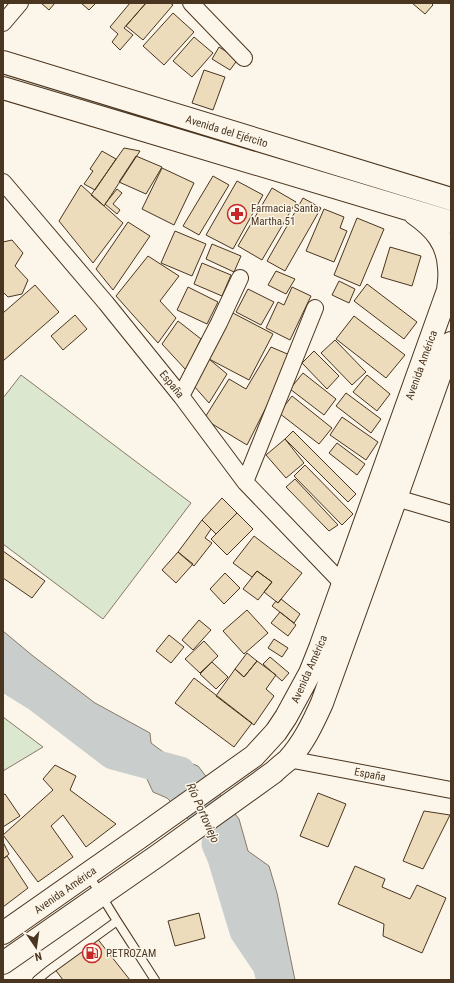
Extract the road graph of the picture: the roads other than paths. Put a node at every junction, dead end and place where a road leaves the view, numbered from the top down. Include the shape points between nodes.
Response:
1 (20, 3) edge
2 (191, 3) edge
3 (3, 23) edge
4 (244, 58) dead end
5 (3, 62) edge
6 (3, 88) edge
7 (3, 182) edge
8 (418, 189) junction
9 (451, 190) edge
10 (451, 199) edge
11 (409, 210) junction
12 (451, 222) edge
13 (240, 278) dead end
14 (449, 286) edge
15 (316, 308) dead end
16 (451, 343) edge
17 (181, 396) junction
18 (244, 482) junction
19 (396, 498) junction
20 (451, 514) edge
21 (343, 584) junction
22 (281, 766) junction
23 (451, 790) edge
24 (88, 874) junction
25 (101, 895) junction
26 (117, 921) junction
27 (3, 933) edge
28 (3, 963) edge
29 (37, 980) edge
30 (155, 980) edge

1 - 3 street
2 - 4 street
5 - 8 street, Avenida del Ejército
6 - 11 street, Avenida del Ejército
7 - 17 street, España
8 - 9 street
8 - 10 street, Avenida del Ejército
11 - 12 street, Avenida del Ejército
11 - 14 street, Avenida América via 430,225 443,243 450,269
13 - 17 street
14 - 21 street, Avenida América
15 - 18 street
16 - 19 street, Avenida América
17 - 18 street, España
18 - 21 street, España
19 - 20 street
19 - 22 street, Avenida América via 322,704 306,736
21 - 24 street, Avenida América via 310,673 276,732 254,756
22 - 23 street, España
22 - 25 street, Avenida América
24 - 25 lane
24 - 27 street, Avenida América
25 - 26 lane
25 - 28 street, Avenida América
26 - 29 lane
26 - 30 lane

